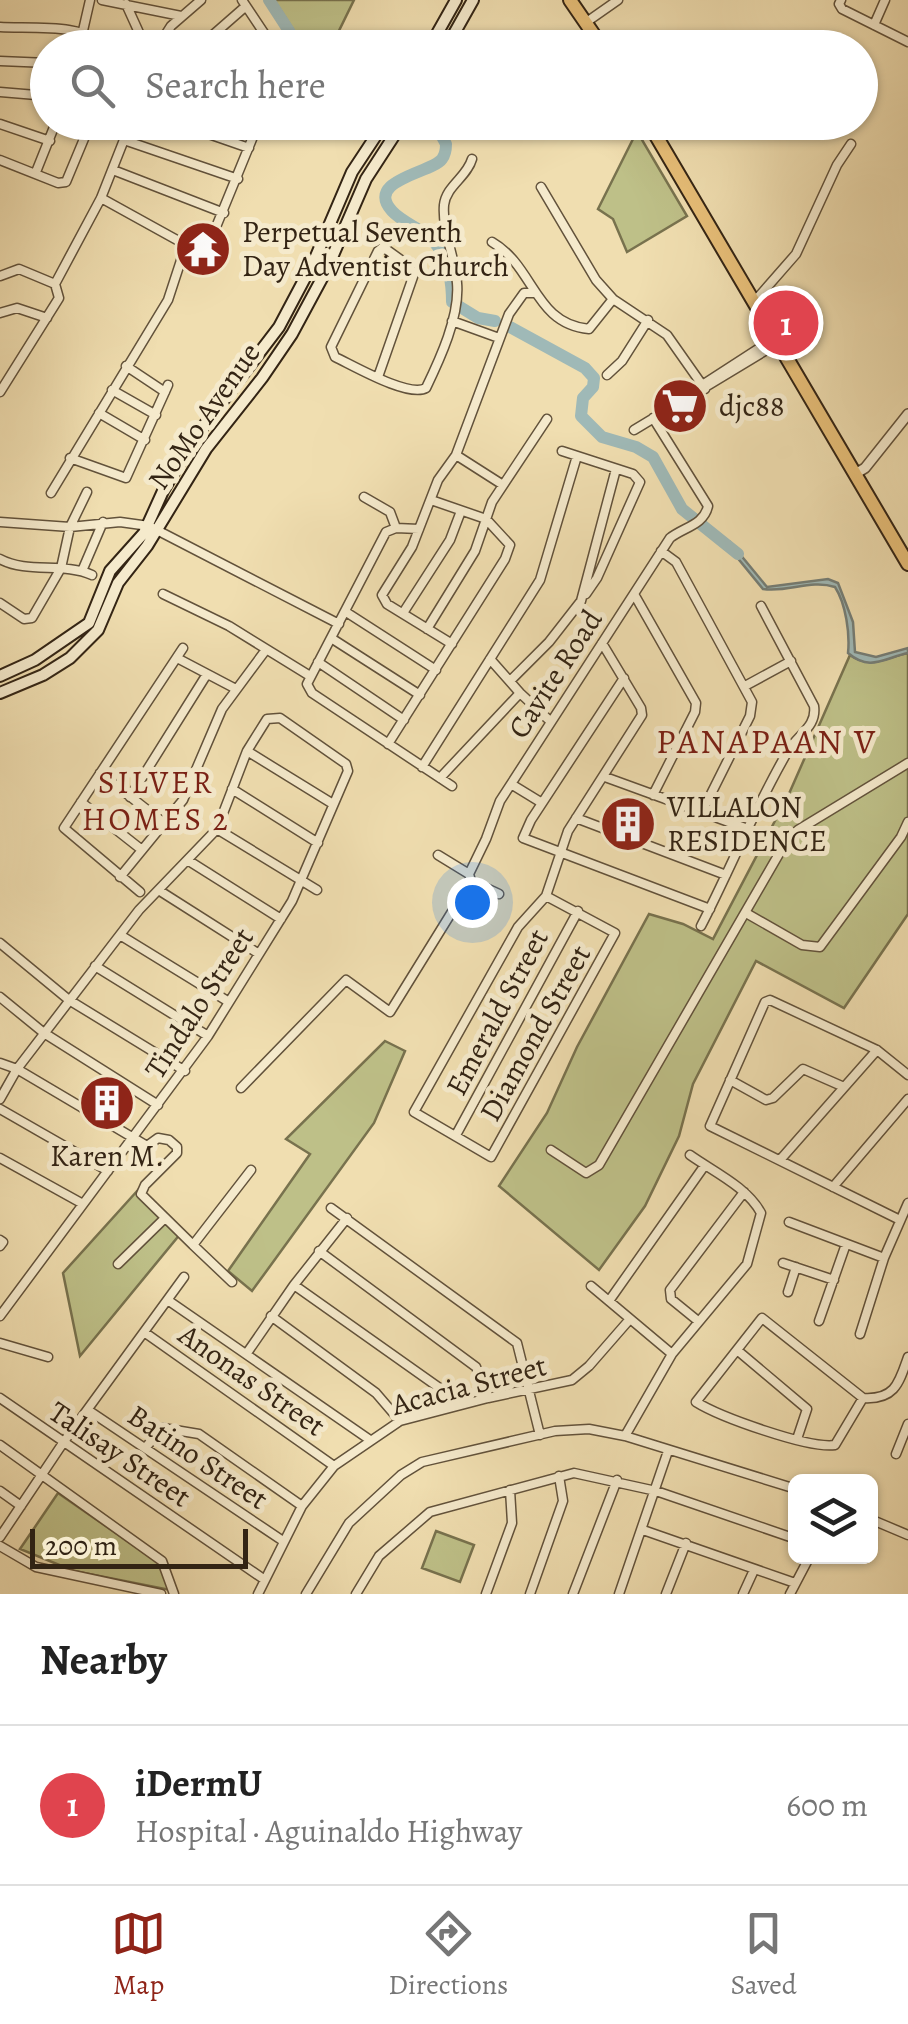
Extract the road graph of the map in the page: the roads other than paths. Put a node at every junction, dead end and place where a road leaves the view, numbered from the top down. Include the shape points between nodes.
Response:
1 (90, 0) edge
2 (102, 0) edge
3 (201, 0) edge
4 (456, 0) edge
5 (473, 0) edge
6 (570, 0) edge
7 (581, 0) edge
8 (618, 0) edge
9 (884, 0) edge
10 (126, 2) edge
11 (840, 2) edge
12 (244, 3) edge
13 (181, 16) junction
14 (588, 21) junction
15 (874, 25) junction
16 (0, 27) edge
17 (62, 30) edge
18 (82, 30) edge
19 (138, 30) edge
20 (170, 30) edge
21 (216, 30) edge
22 (262, 30) edge
23 (439, 30) edge
24 (456, 30) edge
25 (593, 30) edge
26 (907, 39) edge
27 (0, 61) edge
28 (30, 62) edge
29 (0, 92) edge
30 (30, 94) edge
31 (0, 124) edge
32 (30, 134) edge
33 (47, 140) edge
34 (84, 140) edge
35 (124, 140) joint
36 (226, 140) edge
37 (252, 140) edge
38 (373, 140) edge
39 (391, 140) edge
40 (659, 140) edge
41 (50, 141) joint
42 (851, 144) dead end
43 (249, 148) junction
44 (472, 159) dead end
45 (0, 160) edge
46 (112, 170) junction
47 (36, 172) junction
48 (238, 179) junction
49 (541, 187) dead end
50 (101, 198) junction
51 (194, 201) junction
52 (224, 213) junction
53 (188, 214) dead end
54 (492, 242) dead end
55 (186, 245) junction
56 (0, 276) edge
57 (55, 284) junction
58 (536, 293) junction
59 (613, 299) junction
60 (754, 302) junction
61 (0, 313) edge
62 (47, 318) junction
63 (452, 318) junction
64 (648, 320) junction
65 (499, 338) junction
66 (776, 341) junction
67 (126, 366) junction
68 (607, 375) dead end
69 (378, 377) junction
70 (700, 388) junction
71 (112, 390) junction
72 (0, 392) edge
73 (99, 413) junction
74 (908, 414) edge
75 (156, 415) junction
76 (652, 418) junction
77 (548, 419) dead end
78 (634, 430) dead end
79 (144, 440) junction
80 (562, 450) dead end
81 (456, 454) junction
82 (577, 456) junction
83 (70, 458) junction
84 (616, 469) junction
85 (855, 474) junction
86 (503, 485) junction
87 (87, 492) dead end
88 (51, 493) dead end
89 (364, 497) dead end
90 (431, 500) junction
91 (460, 511) junction
92 (486, 519) junction
93 (0, 522) edge
94 (103, 522) junction
95 (70, 527) junction
96 (153, 528) junction
97 (396, 528) junction
98 (419, 529) junction
99 (661, 551) junction
100 (0, 559) edge
101 (908, 564) edge
102 (61, 568) junction
103 (82, 571) junction
104 (92, 575) dead end
105 (163, 594) dead end
106 (634, 594) junction
107 (582, 601) junction
108 (0, 603) edge
109 (761, 606) dead end
110 (346, 612) junction
111 (402, 614) junction
112 (339, 624) junction
113 (427, 629) junction
114 (332, 638) junction
115 (602, 643) junction
116 (452, 644) junction
117 (182, 648) dead end
118 (265, 651) junction
119 (176, 658) junction
120 (490, 659) junction
121 (792, 661) junction
122 (318, 662) junction
123 (436, 670) junction
124 (208, 674) junction
125 (0, 676) edge
126 (310, 676) junction
127 (624, 678) junction
128 (510, 681) junction
129 (745, 686) junction
130 (236, 689) junction
131 (0, 693) edge
132 (520, 693) junction
133 (420, 695) junction
134 (404, 720) junction
135 (550, 721) junction
136 (388, 744) junction
137 (247, 751) junction
138 (908, 764) edge
139 (422, 767) junction
140 (100, 774) junction
141 (605, 777) junction
142 (440, 778) junction
143 (511, 784) junction
144 (452, 786) dead end
145 (232, 789) junction
146 (653, 794) junction
147 (130, 797) junction
148 (82, 802) junction
149 (542, 803) junction
150 (333, 804) junction
151 (702, 812) junction
152 (576, 818) junction
153 (908, 822) edge
154 (164, 824) junction
155 (216, 829) junction
156 (748, 830) junction
157 (318, 843) junction
158 (142, 850) junction
159 (438, 855) dead end
160 (562, 855) junction
161 (188, 861) junction
162 (726, 875) junction
163 (120, 877) junction
164 (470, 877) junction
165 (301, 882) junction
166 (317, 890) dead end
167 (160, 891) junction
168 (140, 892) dead end
169 (499, 894) dead end
170 (546, 896) junction
171 (710, 909) junction
172 (578, 911) junction
173 (746, 913) junction
174 (281, 918) junction
175 (702, 926) dead end
176 (120, 934) junction
177 (0, 942) edge
178 (258, 954) junction
179 (95, 966) junction
180 (0, 997) edge
181 (68, 1000) junction
182 (229, 1002) junction
183 (44, 1033) junction
184 (208, 1036) junction
185 (876, 1050) junction
186 (0, 1062) edge
187 (17, 1069) junction
188 (185, 1071) junction
189 (908, 1075) edge
190 (730, 1080) junction
191 (844, 1087) junction
192 (242, 1088) dead end
193 (0, 1099) edge
194 (908, 1099) edge
195 (158, 1105) junction
196 (0, 1110) edge
197 (456, 1135) junction
198 (134, 1138) junction
199 (550, 1150) dead end
200 (690, 1155) dead end
201 (0, 1158) edge
202 (780, 1160) junction
203 (705, 1165) junction
204 (251, 1170) dead end
205 (108, 1171) junction
206 (833, 1187) junction
207 (744, 1192) junction
208 (908, 1203) edge
209 (82, 1204) junction
210 (331, 1208) dead end
211 (347, 1218) junction
212 (164, 1219) junction
213 (900, 1220) junction
214 (789, 1222) dead end
215 (846, 1244) junction
216 (194, 1245) junction
217 (318, 1252) junction
218 (884, 1258) junction
219 (784, 1263) dead end
220 (118, 1264) dead end
221 (796, 1267) junction
222 (184, 1277) dead end
223 (834, 1280) junction
224 (232, 1282) dead end
225 (294, 1285) junction
226 (591, 1286) dead end
227 (788, 1292) dead end
228 (0, 1295) edge
229 (169, 1301) junction
230 (608, 1301) junction
231 (10, 1302) junction
232 (0, 1316) edge
233 (270, 1316) junction
234 (630, 1319) junction
235 (818, 1321) dead end
236 (698, 1322) junction
237 (144, 1332) junction
238 (860, 1334) dead end
239 (0, 1343) edge
240 (737, 1350) junction
241 (247, 1353) junction
242 (672, 1354) junction
243 (48, 1357) dead end
244 (908, 1357) edge
245 (897, 1389) junction
246 (529, 1390) junction
247 (907, 1396) edge
248 (0, 1398) edge
249 (488, 1398) junction
250 (863, 1398) junction
251 (448, 1407) junction
252 (88, 1410) junction
253 (400, 1421) junction
254 (908, 1424) edge
255 (540, 1435) junction
256 (625, 1436) junction
257 (370, 1440) junction
258 (797, 1440) junction
259 (63, 1443) junction
260 (0, 1445) edge
261 (145, 1448) junction
262 (668, 1451) junction
263 (896, 1454) dead end
264 (334, 1466) junction
265 (42, 1475) junction
266 (558, 1476) junction
267 (617, 1480) junction
268 (788, 1487) edge
269 (510, 1490) junction
270 (656, 1491) junction
271 (0, 1492) edge
272 (21, 1506) junction
273 (302, 1506) junction
274 (878, 1522) edge
275 (643, 1530) junction
276 (908, 1534) edge
277 (788, 1536) edge
278 (0, 1538) edge
279 (283, 1541) junction
280 (686, 1543) junction
281 (0, 1546) edge
282 (806, 1564) edge
283 (754, 1570) junction
284 (265, 1580) junction
285 (795, 1584) junction
286 (161, 1594) edge
287 (174, 1594) edge
288 (258, 1594) edge
289 (306, 1594) edge
290 (356, 1594) edge
291 (486, 1594) edge
292 (530, 1594) edge
293 (574, 1594) edge
294 (619, 1594) edge
295 (666, 1594) edge
296 (743, 1594) edge
297 (790, 1594) edge

1 - 18 street
2 - 10 street
3 - 13 street
4 - 23 main road
5 - 24 main road
6 - 14 highway
7 - 14 highway
8 - 14 street
9 - 15 street
10 - 13 street
10 - 19 street
11 - 15 street via 842,10
12 - 21 street
12 - 22 street
13 - 20 street
14 - 25 highway
15 - 26 street
16 - 17 street
27 - 28 street
29 - 30 street
31 - 32 street
33 - 41 street
34 - 47 street via 66,182
35 - 46 street
35 - 48 street
36 - 43 street
37 - 43 street
38 - 96 main road, NoMo Avenue via 286,314 193,440 163,491
39 - 96 main road, NoMo Avenue via 292,334
40 - 60 highway
41 - 47 street
42 - 60 street via 796,254
43 - 48 street
44 - 63 street via 444,203 458,285
45 - 47 street
46 - 50 street
46 - 51 street
48 - 52 street
49 - 59 street
50 - 55 street
50 - 57 street
51 - 52 street
51 - 53 street
52 - 55 street via 209,248
54 - 58 street via 516,260
55 - 67 street via 168,300
56 - 57 street via 19,270
57 - 62 street via 59,298
58 - 59 street via 552,315 584,329
58 - 65 street via 520,297
59 - 64 street
60 - 66 highway
61 - 62 street via 23,309
62 - 72 street
63 - 65 street
63 - 69 street via 422,392
64 - 68 street
64 - 70 street via 667,335
65 - 81 street
66 - 70 street
66 - 85 highway
67 - 71 street
67 - 75 street via 166,388
69 - 69 street via 336,357 331,347 379,249 386,249 414,274
70 - 76 street
71 - 73 street
71 - 75 street
73 - 79 street
73 - 83 street
74 - 85 street
75 - 79 street
76 - 78 street
76 - 99 street, Cavite Road via 708,506
77 - 86 street
79 - 83 street via 126,478
80 - 82 street
81 - 86 street
81 - 90 street
82 - 84 street
82 - 120 street via 540,580
83 - 88 street
84 - 107 street
84 - 107 street via 637,477 639,487
85 - 101 highway
86 - 92 street
87 - 95 street
89 - 97 street via 390,512
90 - 91 street
90 - 98 street
91 - 92 street
91 - 111 street via 450,540
92 - 113 street
92 - 116 street via 508,540 508,552
93 - 95 street
94 - 95 street
94 - 96 street
94 - 103 street
95 - 102 street
96 - 112 street
96 - 125 main road, NoMo Avenue via 114,564 90,623
96 - 131 main road, NoMo Avenue via 93,636 43,675
97 - 98 street
97 - 110 street via 386,532
98 - 111 street via 384,590 384,602
99 - 106 street, Cavite Road
99 - 129 street via 676,562
100 - 102 street
102 - 103 street
102 - 108 street via 32,618
103 - 104 street
105 - 118 street
106 - 115 street, Cavite Road
106 - 146 street via 696,703
107 - 128 street
109 - 121 street
110 - 112 street
110 - 123 street
111 - 113 street
112 - 114 street
113 - 116 street
114 - 122 street
114 - 133 street
115 - 127 street
115 - 135 street, Cavite Road
116 - 123 street
117 - 119 street
118 - 126 street
118 - 130 street
119 - 124 street
119 - 140 street
120 - 128 street
120 - 139 street
121 - 129 street
121 - 156 street via 815,714
122 - 126 street
122 - 134 street
123 - 133 street
124 - 130 street
124 - 147 street
126 - 136 street via 308,689
127 - 141 street via 642,716
127 - 149 street
128 - 132 street
129 - 151 street via 750,716
130 - 154 street
132 - 135 street
132 - 142 street
133 - 134 street
134 - 136 street
135 - 143 street, Cavite Road
136 - 139 street
137 - 145 street
137 - 150 street
137 - 150 street, Tindalo Street via 276,716 346,764
138 - 173 street via 792,834
139 - 142 street
140 - 147 street
140 - 148 street
141 - 146 street
141 - 152 street
142 - 144 street
143 - 149 street
143 - 164 street, Cavite Road
145 - 155 street
145 - 157 street
146 - 151 street
147 - 154 street
148 - 158 street
148 - 163 street via 64,828
149 - 160 street via 523,838
150 - 157 street, Tindalo Street
151 - 156 street
152 - 160 street
152 - 162 street
153 - 173 street via 820,946 802,945
154 - 158 street
155 - 161 street
155 - 165 street
156 - 162 street
157 - 165 street, Tindalo Street
158 - 163 street
159 - 164 street
160 - 170 street
160 - 171 street
161 - 167 street
161 - 174 street
162 - 171 street
163 - 168 street
164 - 169 street
164 - 192 street, Cavite Road via 390,1012 346,980
165 - 166 street
165 - 174 street, Tindalo Street
167 - 176 street
167 - 178 street
170 - 172 street
170 - 197 street via 518,927 414,1112
171 - 175 street
172 - 197 street, Emerald Street
172 - 197 street, Diamond Street via 614,930 614,938 492,1157
173 - 199 street via 599,1165 586,1173
174 - 178 street, Tindalo Street
176 - 179 street
176 - 182 street
177 - 181 street
178 - 182 street, Tindalo Street
179 - 181 street
179 - 184 street
180 - 183 street
181 - 183 street
181 - 188 street
182 - 184 street, Tindalo Street
183 - 187 street
183 - 195 street
184 - 188 street, Tindalo Street
185 - 189 street
185 - 190 street via 776,1000 765,1002
185 - 191 street
186 - 187 street
187 - 193 street
187 - 198 street
188 - 195 street, Tindalo Street
190 - 191 street via 766,1100 803,1069
190 - 202 street via 710,1126
191 - 202 street
194 - 206 street
195 - 198 street, Tindalo Street
196 - 205 street
198 - 205 street, Tindalo Street
198 - 212 street via 148,1146 158,1138 170,1140 177,1147 141,1194
200 - 203 street
201 - 209 street
202 - 206 street
203 - 207 street
203 - 230 street
204 - 216 street
205 - 209 street, Tindalo Street
206 - 213 street
207 - 236 street via 761,1213 747,1264
207 - 236 street via 670,1290
208 - 213 street
209 - 231 street, Tindalo Street
210 - 211 street
211 - 217 street
211 - 246 street via 517,1343
212 - 216 street
212 - 220 street
213 - 218 street
214 - 215 street
215 - 218 street
215 - 223 street
216 - 224 street
217 - 225 street
217 - 249 street via 476,1367
218 - 238 street
219 - 221 street
221 - 223 street
221 - 227 street
222 - 229 street
223 - 235 street
225 - 233 street
225 - 251 street via 442,1390
226 - 230 street
228 - 231 street
229 - 237 street
229 - 241 street
230 - 234 street
231 - 232 street, Tindalo Street
233 - 241 street
233 - 253 street via 376,1393
234 - 242 street
234 - 246 street, Acacia Street via 572,1380
236 - 242 street
237 - 252 street
237 - 264 street, Anonas Street
239 - 243 street
240 - 250 street via 762,1318
240 - 258 street via 807,1410
240 - 258 street via 696,1402
241 - 257 street
242 - 256 street
244 - 245 street
245 - 247 street
245 - 250 street
246 - 249 street, Acacia Street
246 - 255 street
248 - 259 street, Talisay Street
249 - 251 street, Acacia Street
250 - 258 street via 834,1445
251 - 253 street, Acacia Street
252 - 259 street
252 - 261 street, Batino Street
253 - 257 street, Acacia Street
254 - 263 street
255 - 256 street via 588,1430
255 - 289 street via 422,1462 401,1475 349,1523
256 - 262 street
257 - 264 street, Acacia Street
259 - 265 street
259 - 284 street, Talisay Street
260 - 265 street
261 - 273 street via 163,1428 200,1434
261 - 279 street, Batino Street
262 - 268 street
262 - 270 street
264 - 273 street, Acacia Street
265 - 272 street
265 - 287 street via 162,1560
266 - 267 street
266 - 269 street
266 - 292 street via 563,1501
267 - 270 street
267 - 293 street
269 - 290 street via 430,1512 378,1556
269 - 291 street via 512,1523
270 - 275 street
270 - 277 street
271 - 272 street
272 - 278 street
273 - 279 street, Acacia Street
274 - 276 street
275 - 280 street
275 - 294 street
279 - 284 street, Acacia Street
280 - 283 street
280 - 295 street
281 - 286 street via 36,1567
282 - 285 street
283 - 285 street
283 - 296 street
284 - 288 street, Acacia Street
285 - 297 street

